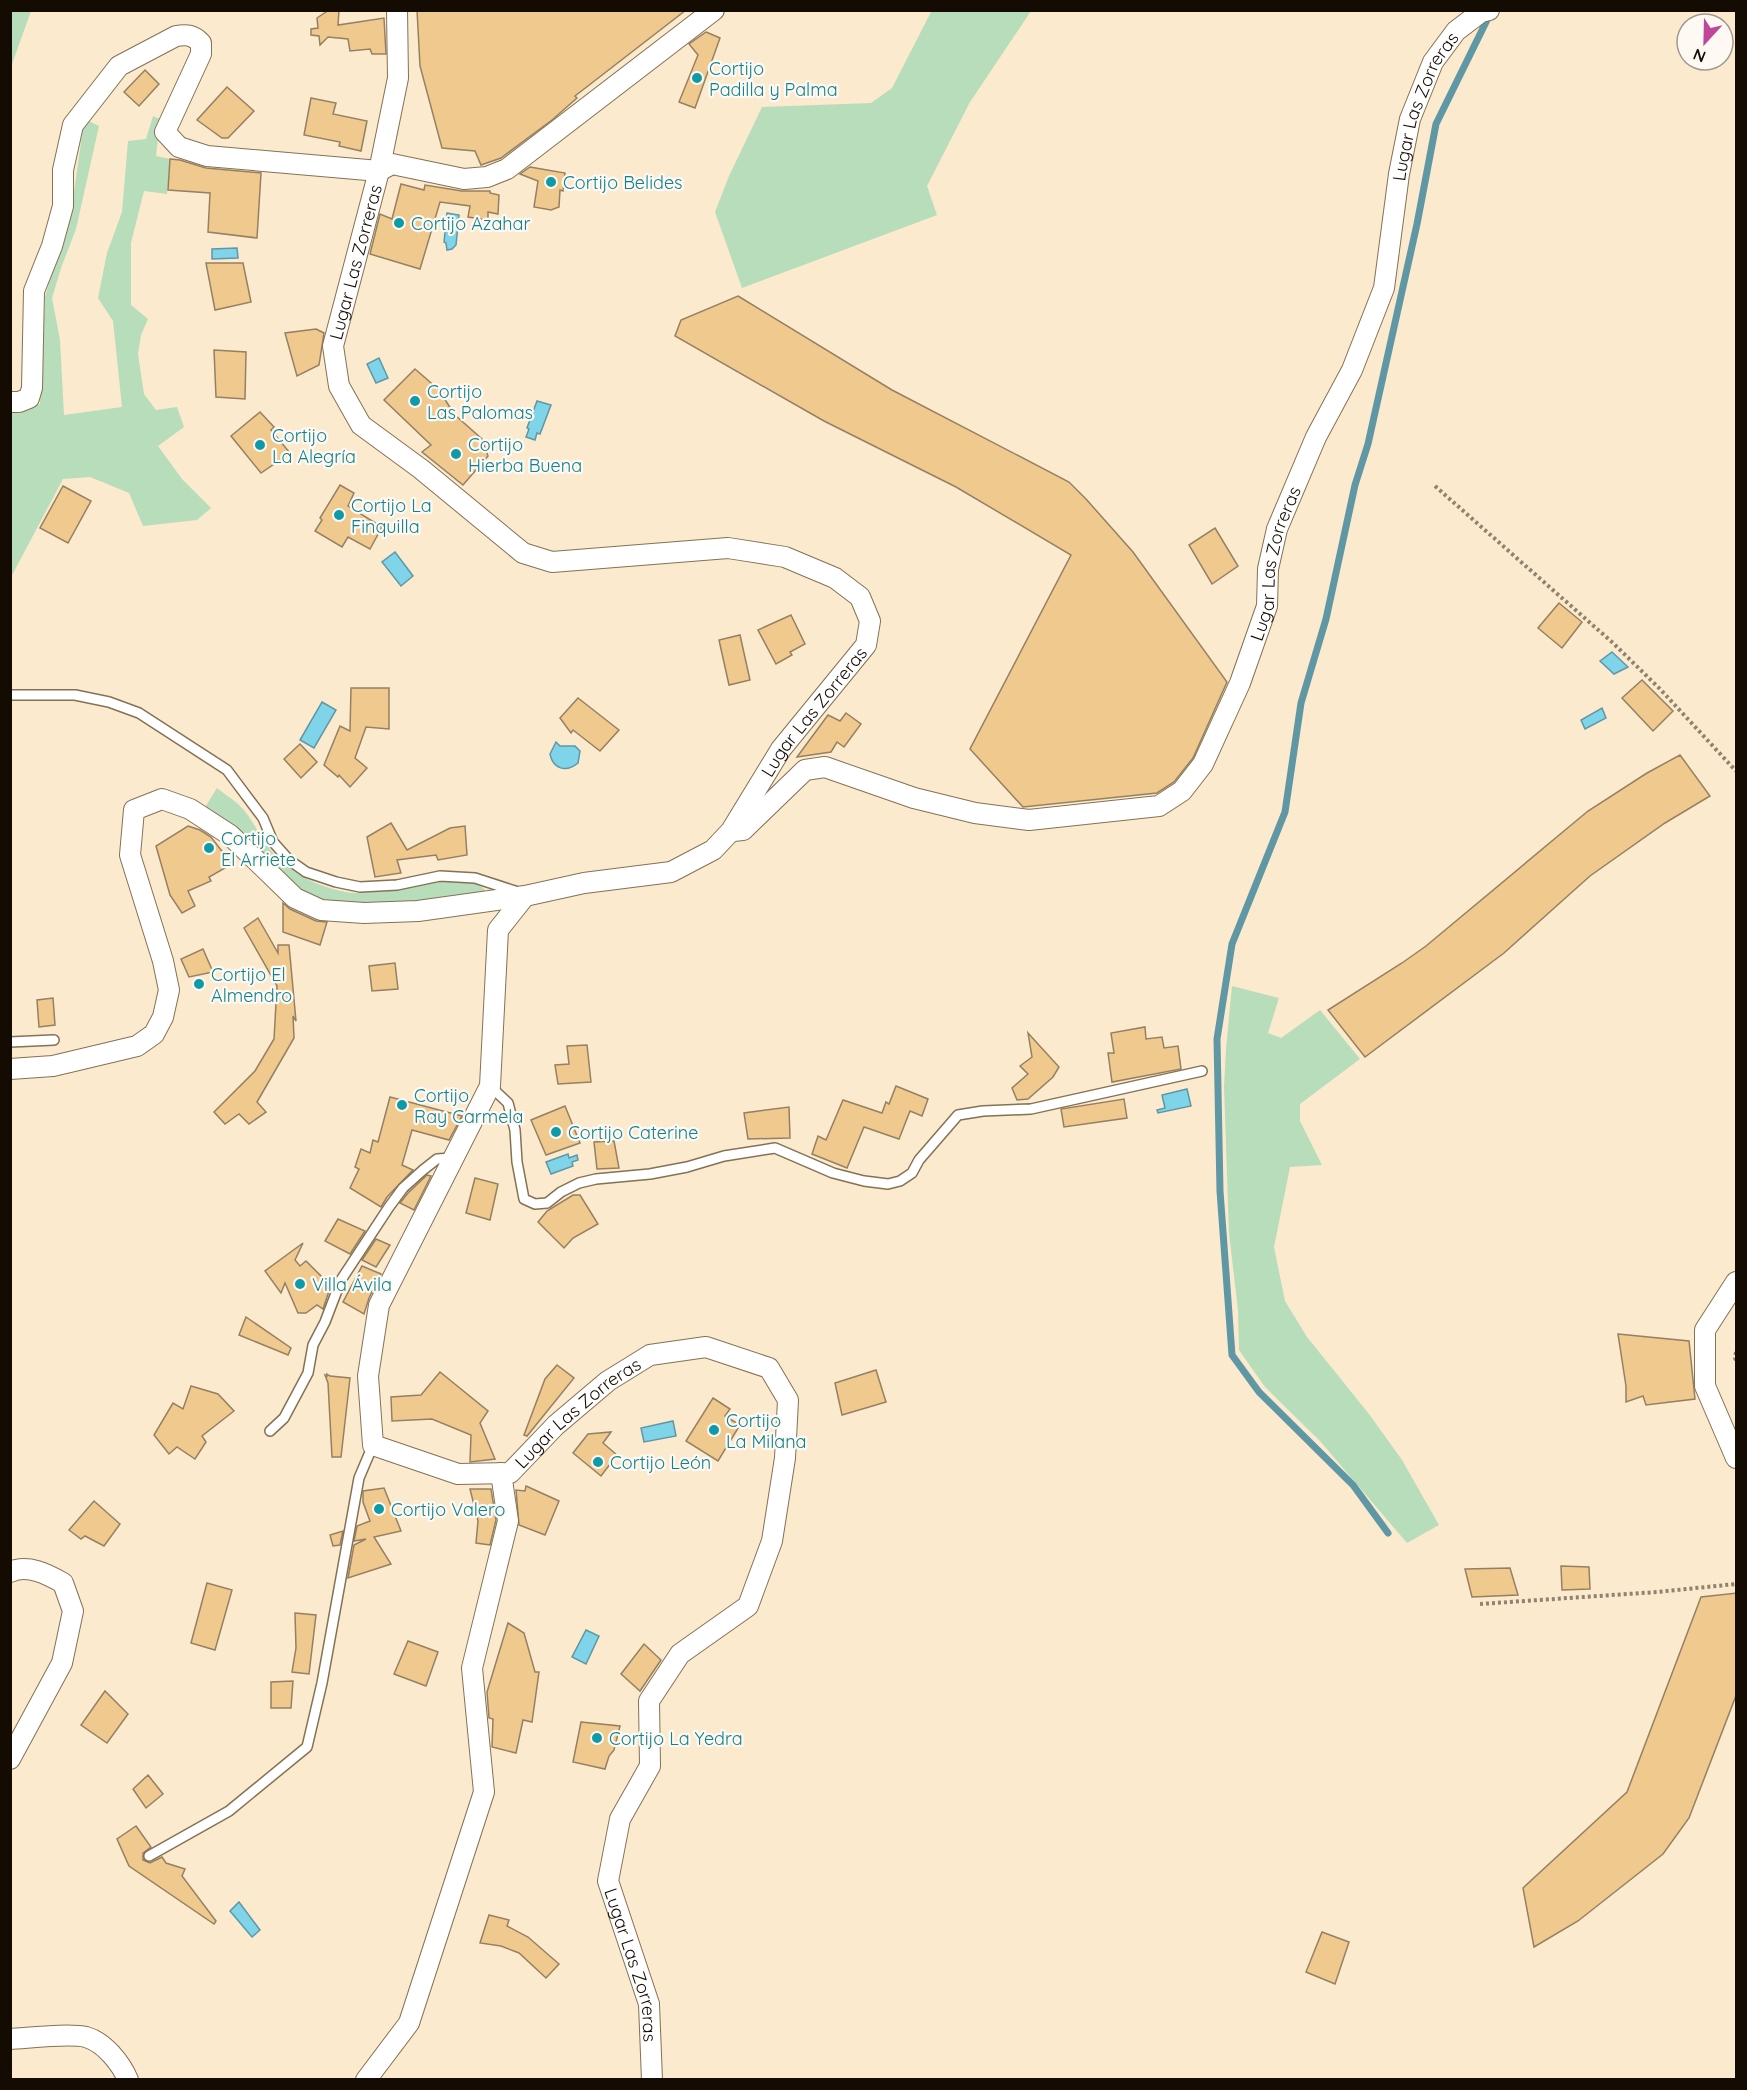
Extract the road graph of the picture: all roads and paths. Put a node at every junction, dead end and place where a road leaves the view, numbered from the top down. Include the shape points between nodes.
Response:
1 (397, 10) edge
2 (714, 10) edge
3 (1489, 10) edge
4 (379, 171) junction
5 (10, 402) edge
6 (1435, 486) dead end
7 (10, 695) edge
8 (1737, 771) edge
9 (731, 831) junction
10 (525, 896) junction
11 (54, 1040) dead end
12 (10, 1042) edge
13 (10, 1069) edge
14 (1202, 1071) dead end
15 (490, 1086) junction
16 (454, 1157) junction
17 (1737, 1281) edge
18 (1737, 1352) edge
19 (1737, 1360) edge
20 (270, 1431) dead end
21 (373, 1445) junction
22 (1737, 1458) edge
23 (501, 1473) junction
24 (10, 1572) edge
25 (1737, 1584) edge
26 (1480, 1604) dead end
27 (10, 1759) edge
28 (149, 1856) dead end
29 (10, 2039) edge
30 (128, 2079) edge
31 (366, 2079) edge
32 (652, 2079) edge

1 - 4 street via 398,78
2 - 4 street via 507,170 487,177 464,178 392,164
3 - 9 street, Lugar Las Zorreras via 1456,31 1433,62 1410,119 1384,288 1352,370 1316,437 1277,529 1268,569 1267,606 1239,683 1203,764 1182,791 1160,806 1029,820 975,813 914,798 825,767 805,770 743,830
4 - 5 street, Lugar Las Zorreras via 207,156 179,147 165,132 201,54 201,44 195,37 176,36 119,66 73,125 63,170 63,206 34,291 32,388 29,398
4 - 9 street, Lugar Las Zorreras via 333,346 339,386 361,425 422,469 523,553 552,562 728,548 785,557 835,578 860,597 870,621 866,645 781,749
6 - 8 path via 1613,643
7 - 10 lane via 75,695 139,713 227,770 263,818 273,842 306,872 360,886 397,885 440,876 475,878
9 - 10 street via 713,850 672,872 584,883
10 - 13 street via 418,911 321,910 295,898 230,835 190,809 162,800 134,810 130,855 169,990 163,1017 154,1034 137,1046 53,1066
10 - 15 street via 498,930
11 - 12 lane
14 - 15 lane via 1031,1110 958,1115 912,1173 888,1184 833,1173 775,1148 650,1174 596,1179 570,1187 547,1203 535,1204 524,1198 508,1103
15 - 16 street
16 - 20 lane via 437,1159 403,1188 389,1207 341,1280 313,1345 308,1373 284,1418
16 - 21 street via 379,1305 368,1376
17 - 22 street via 1705,1330 1705,1386
18 - 19 path
21 - 23 street, Lugar Las Zorreras via 458,1474
21 - 28 lane via 359,1478 307,1747 229,1812
23 - 31 street, Lugar Las Zorreras via 508,1521 472,1668 484,1792 409,2023
23 - 32 street, Lugar Las Zorreras via 510,1473 555,1425 608,1381 650,1355 706,1347 769,1368 788,1400 785,1458 772,1541 748,1606 680,1654 649,1701 650,1766 620,1820 608,1881 649,2004
24 - 27 street via 42,1571 63,1583 73,1611 62,1663
25 - 26 path
29 - 30 street via 86,2037 112,2054

